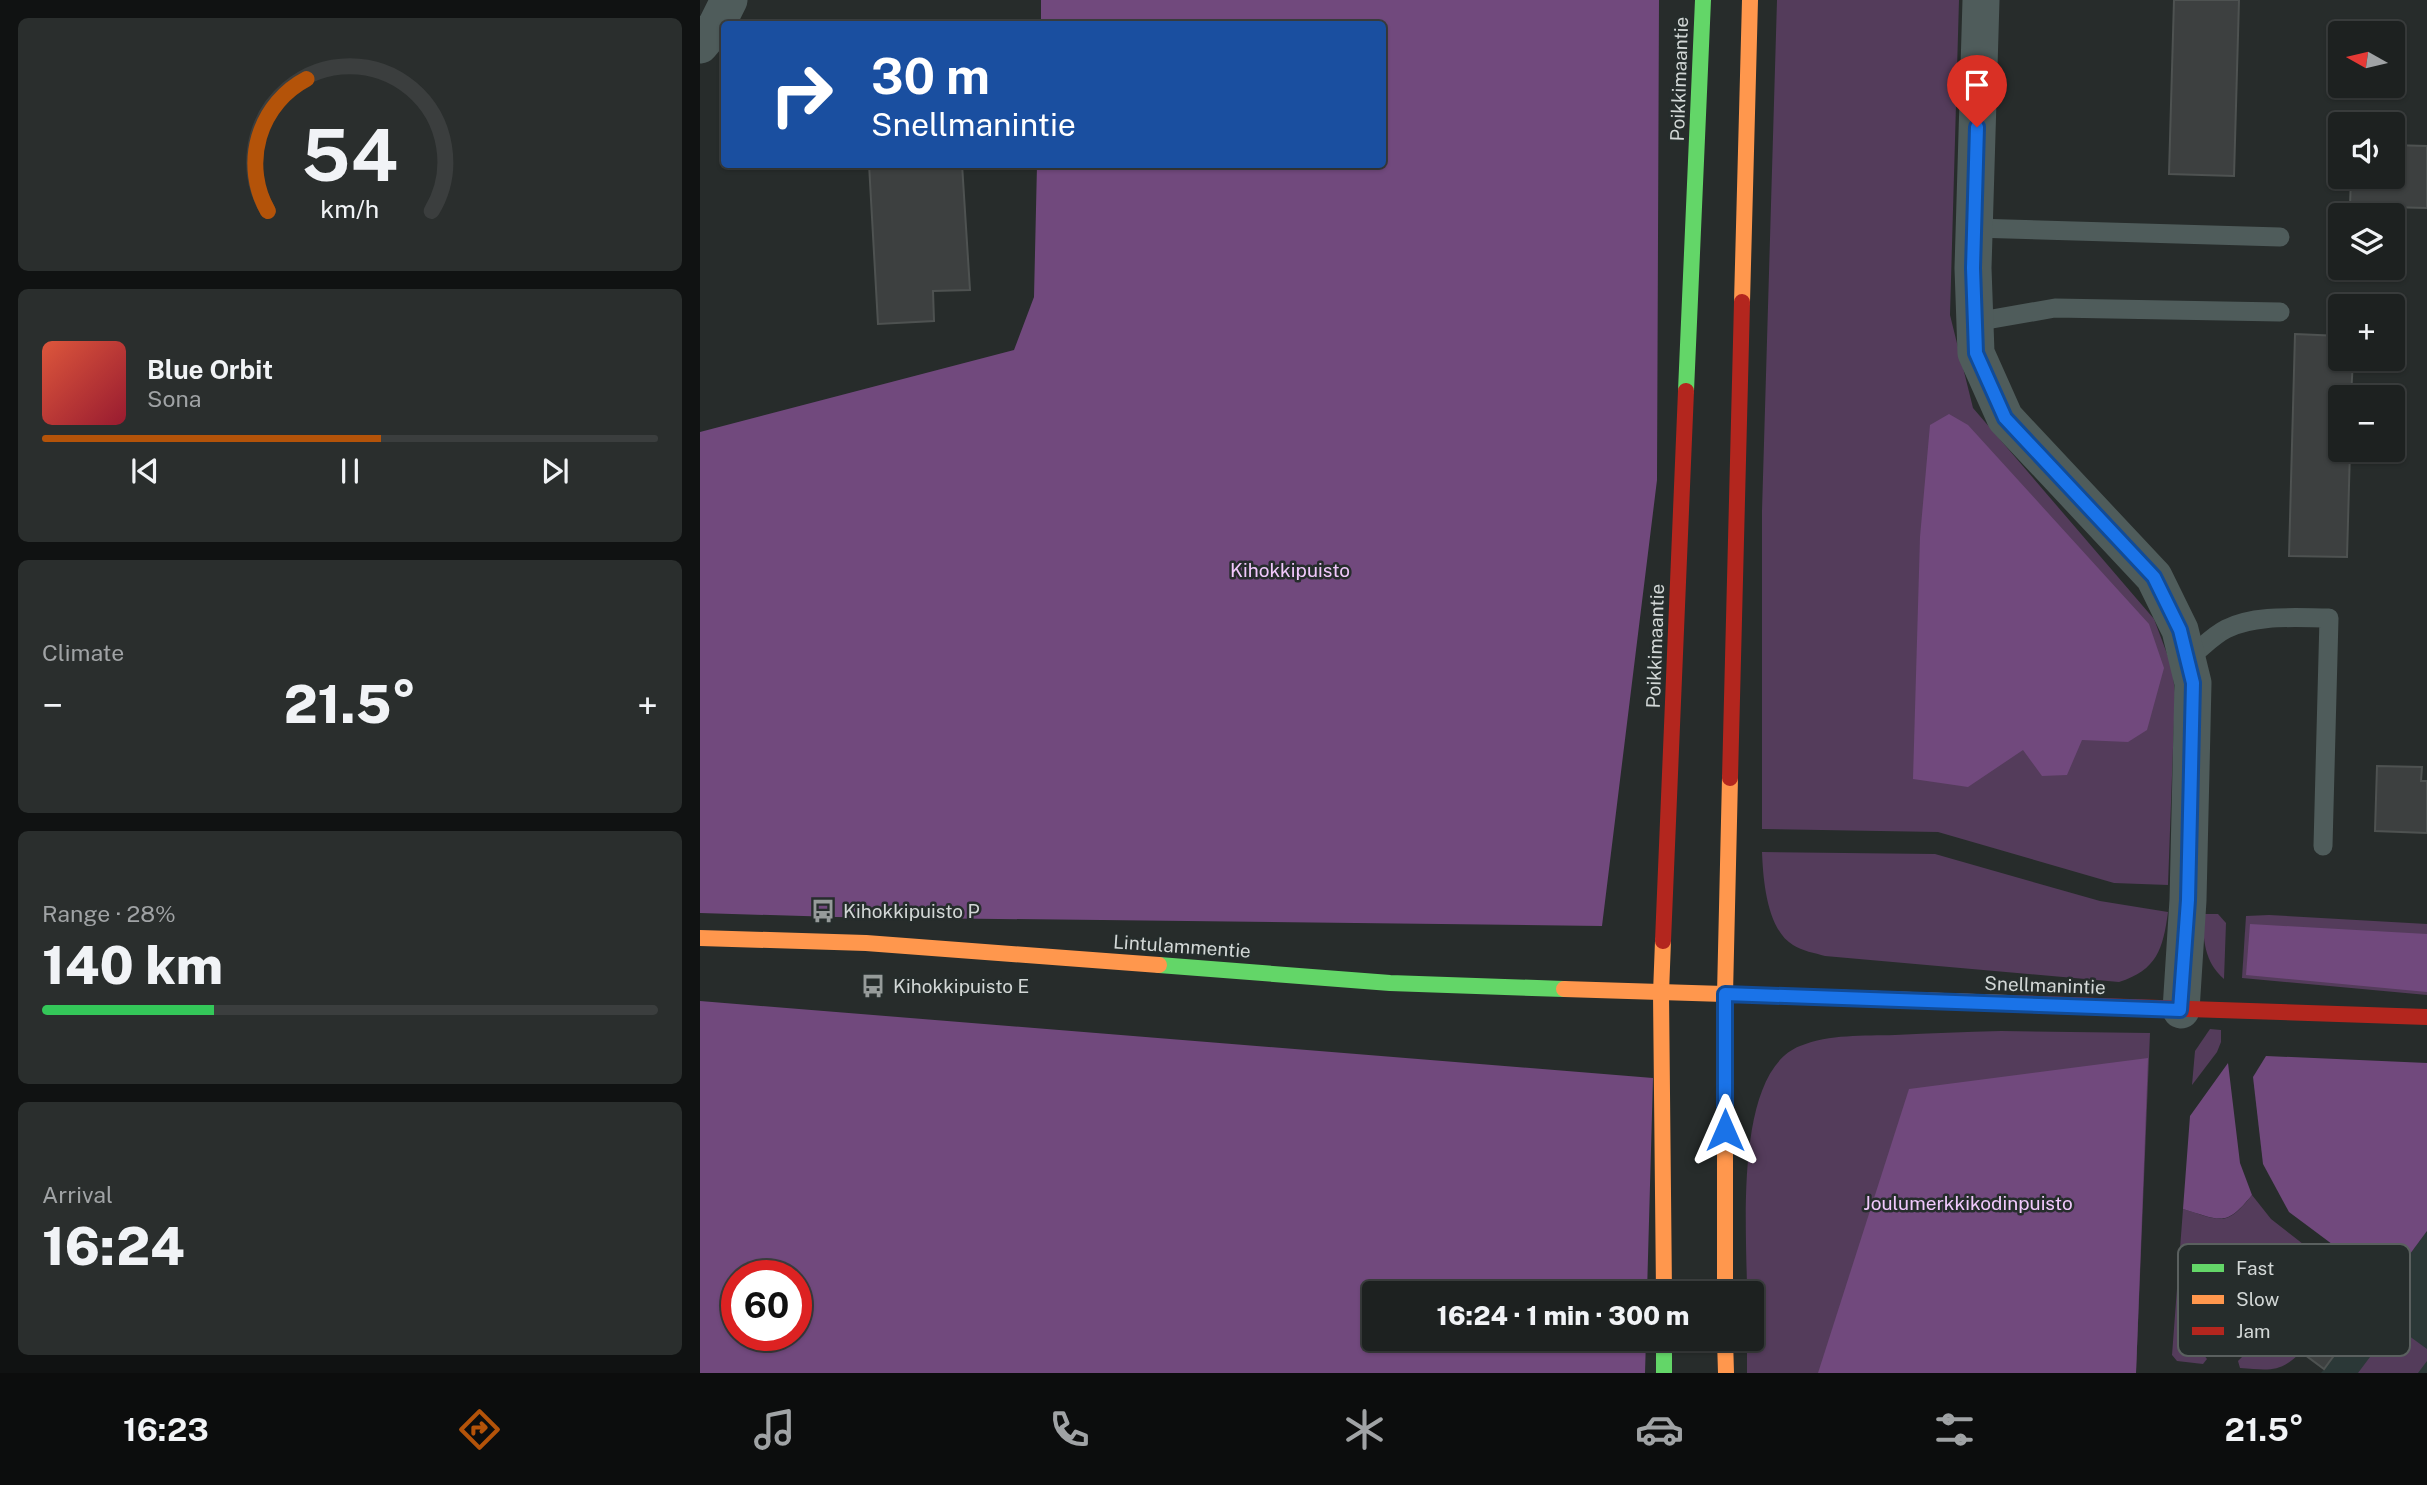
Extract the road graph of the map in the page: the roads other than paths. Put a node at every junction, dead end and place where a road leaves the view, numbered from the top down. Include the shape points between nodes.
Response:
1 (729, 0) edge
2 (1703, 0) edge
3 (1750, 0) edge
4 (1981, 0) edge
5 (700, 45) edge
6 (1974, 228) junction
7 (2280, 237) dead end
8 (2280, 312) dead end
9 (1975, 323) junction
10 (2187, 659) junction
11 (2323, 846) dead end
12 (700, 938) edge
13 (1661, 993) junction
14 (1725, 994) junction
15 (2180, 1010) junction
16 (2427, 1017) edge
17 (1664, 1281) edge
18 (1725, 1281) edge
19 (1664, 1351) edge
20 (1726, 1351) edge
21 (1664, 1373) edge
22 (1726, 1373) edge

1 - 5 street
2 - 13 main road, Poikkimaantie
3 - 14 main road
4 - 6 street
6 - 7 lane
6 - 9 street
8 - 9 lane via 2055,308
9 - 10 street via 1976,353 2005,418 2154,577 2180,630
10 - 11 lane via 2226,629 2244,623 2329,618
10 - 15 street via 2193,683 2188,900
12 - 13 main road, Lintulammentie via 866,943 1390,983
13 - 14 main road, Snellmanintie
13 - 17 main road, Poikkimaantie
14 - 15 main road, Snellmanintie
14 - 18 main road
15 - 16 main road, Snellmanintie
19 - 21 main road
20 - 22 main road

